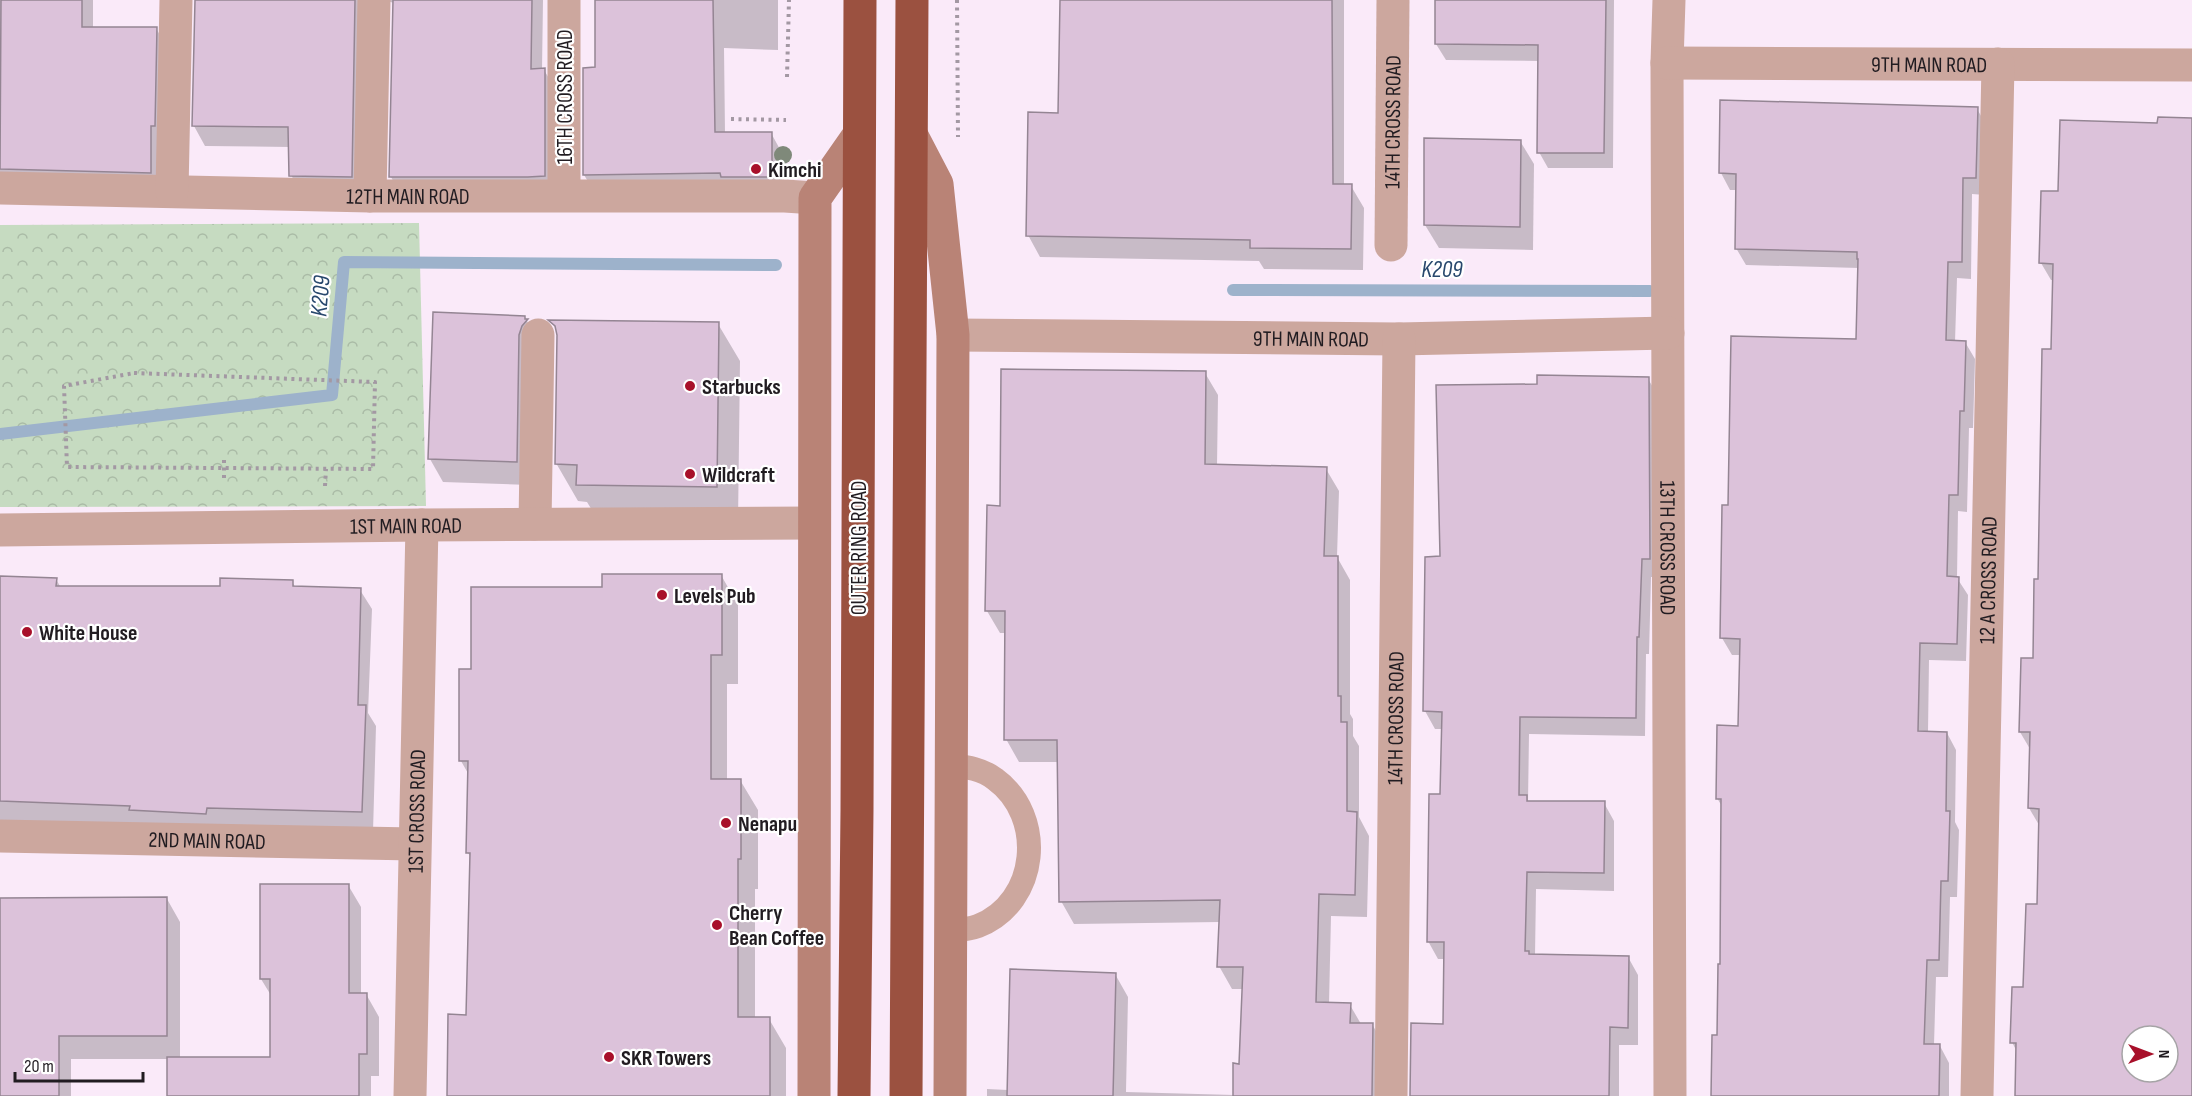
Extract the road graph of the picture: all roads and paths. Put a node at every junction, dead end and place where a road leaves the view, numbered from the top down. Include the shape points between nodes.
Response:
1 (176, 0) edge
2 (374, 0) edge
3 (564, 0) edge
4 (789, 0) edge
5 (860, 0) edge
6 (912, 0) edge
7 (1393, 0) edge
8 (1669, 0) edge
9 (1667, 63) junction
10 (1998, 64) junction
11 (2192, 65) edge
12 (787, 77) dead end
13 (731, 119) dead end
14 (786, 120) dead end
15 (859, 135) junction
16 (912, 136) junction
17 (0, 188) edge
18 (172, 191) junction
19 (564, 195) junction
20 (370, 196) junction
21 (815, 198) junction
22 (1391, 245) dead end
23 (1668, 333) junction
24 (538, 335) dead end
25 (954, 335) junction
26 (1399, 339) junction
27 (224, 460) dead end
28 (224, 468) junction
29 (224, 478) dead end
30 (814, 523) junction
31 (536, 524) junction
32 (422, 525) junction
33 (0, 530) edge
34 (952, 765) junction
35 (0, 836) edge
36 (414, 844) junction
37 (951, 931) junction
38 (853, 1091) edge
39 (906, 1091) edge
40 (410, 1096) edge
41 (814, 1096) edge
42 (950, 1096) edge
43 (1391, 1096) edge
44 (1670, 1096) edge
45 (1977, 1096) edge

1 - 18 street
2 - 20 street
3 - 19 street, 16TH CROSS ROAD
4 - 12 path
5 - 15 highway, OUTER RING ROAD
6 - 16 highway
7 - 22 street, 14TH CROSS ROAD
8 - 9 street, 13TH CROSS ROAD
9 - 10 street, 9TH MAIN ROAD
9 - 23 street, 13TH CROSS ROAD
10 - 11 street, 9TH MAIN ROAD
10 - 45 street, 12 A CROSS ROAD
13 - 14 path
15 - 21 main road
15 - 38 highway, OUTER RING ROAD
16 - 25 main road via 937,184
16 - 39 highway
17 - 18 street, 12TH MAIN ROAD
18 - 20 street, 12TH MAIN ROAD
19 - 20 street, 12TH MAIN ROAD
19 - 21 street, 12TH MAIN ROAD
21 - 30 main road
23 - 26 street, 9TH MAIN ROAD
23 - 44 street, 13TH CROSS ROAD
24 - 31 street
25 - 26 street, 9TH MAIN ROAD
25 - 34 main road
26 - 43 street, 14TH CROSS ROAD
27 - 28 path
28 - 28 path via 67,467 64,386 134,373 375,382 373,469
28 - 29 path
30 - 31 street, 1ST MAIN ROAD
30 - 41 main road
31 - 32 street, 1ST MAIN ROAD
32 - 33 street, 1ST MAIN ROAD
32 - 36 street, 1ST CROSS ROAD
34 - 37 main road
34 - 37 lane via 976,769 995,778 1010,793 1022,811 1030,852 1026,875 1016,896 1000,913 980,925
35 - 36 street, 2ND MAIN ROAD
36 - 40 street, 1ST CROSS ROAD
37 - 42 main road

